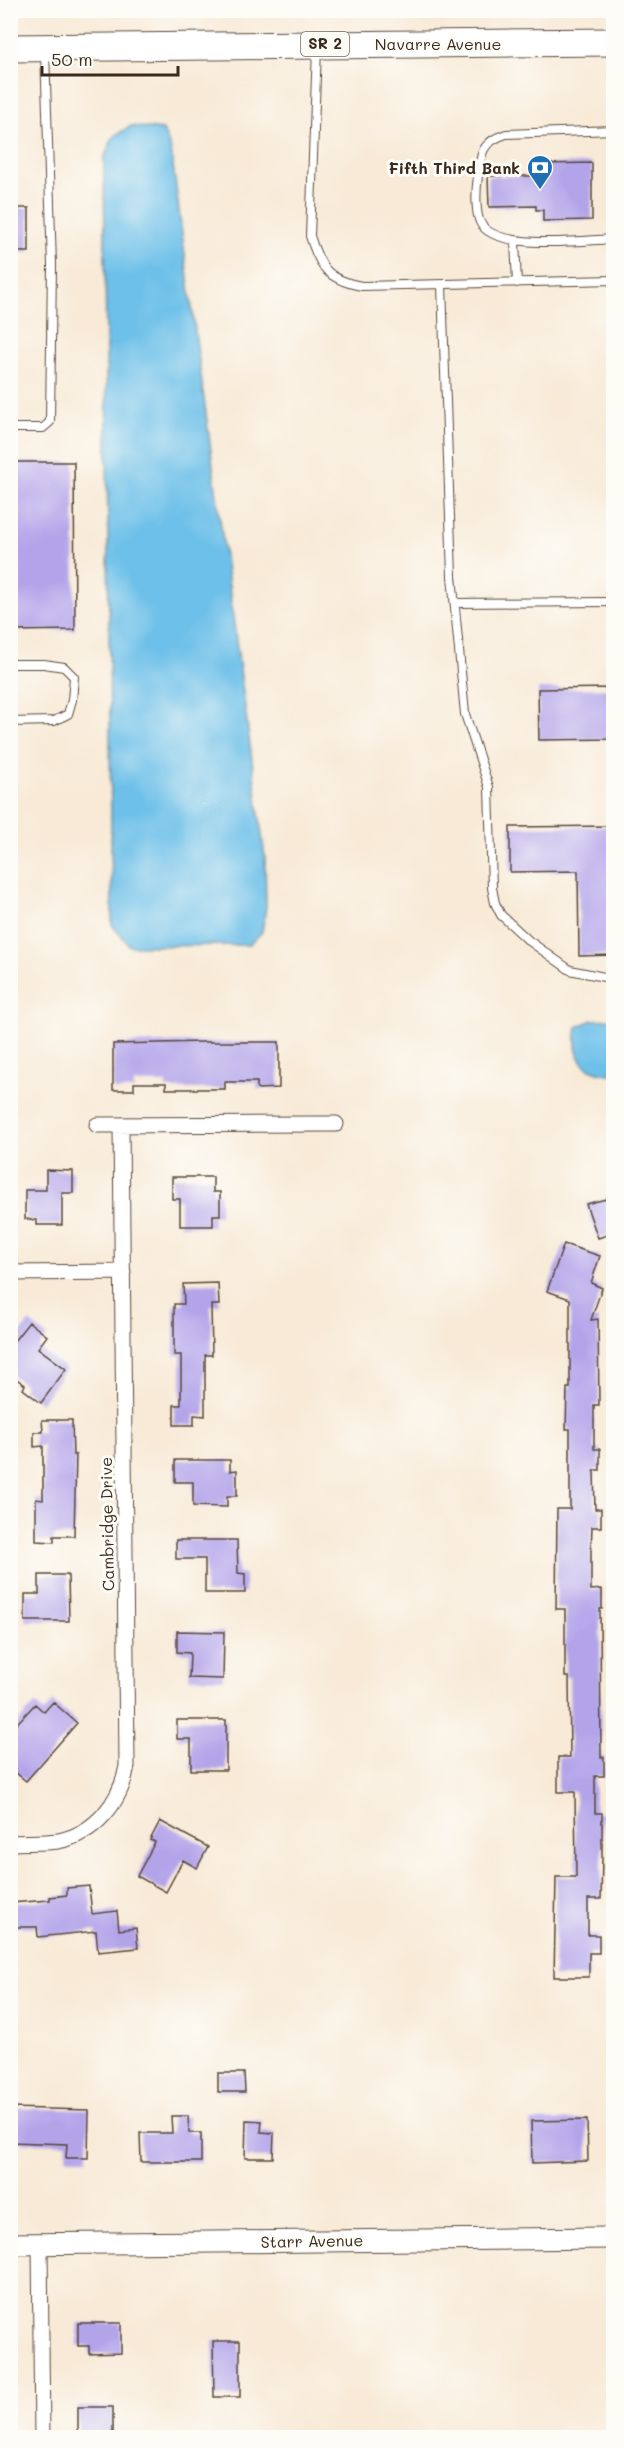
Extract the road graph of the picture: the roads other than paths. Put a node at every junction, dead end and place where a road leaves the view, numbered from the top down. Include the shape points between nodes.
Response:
1 (614, 42) edge
2 (317, 45) junction
3 (10, 48) edge
4 (45, 48) junction
5 (614, 130) edge
6 (614, 240) edge
7 (515, 242) junction
8 (614, 280) edge
9 (517, 283) junction
10 (442, 285) junction
11 (10, 428) edge
12 (614, 602) edge
13 (455, 603) junction
14 (10, 664) edge
15 (10, 722) edge
16 (614, 979) edge
17 (336, 1124) dead end
18 (97, 1125) dead end
19 (121, 1125) junction
20 (123, 1272) junction
21 (10, 1273) edge
22 (10, 1843) edge
23 (614, 2238) edge
24 (10, 2244) edge
25 (40, 2244) junction
26 (42, 2438) edge

1 - 2 highway, Navarre Avenue / SR 2
2 - 4 highway, Navarre Avenue / SR 2
2 - 10 lane via 310,236 316,257 342,283
3 - 4 highway, Navarre Avenue / SR 2
4 - 11 lane via 52,265 50,422 43,428
5 - 7 lane via 506,134 490,140 483,151 476,186 479,221 496,236
6 - 7 lane
7 - 9 lane
8 - 9 lane
9 - 10 lane
10 - 13 lane
12 - 13 lane
13 - 16 lane via 465,714 489,786 495,903 511,925 570,970
14 - 15 lane via 64,667 74,677 68,714 54,721
17 - 19 street
18 - 19 street
19 - 20 street, Cambridge Drive
20 - 21 street
20 - 22 street, Cambridge Drive via 126,1774 105,1814 81,1832 60,1840
23 - 25 street, Starr Avenue
24 - 25 street, Starr Avenue
25 - 26 street

